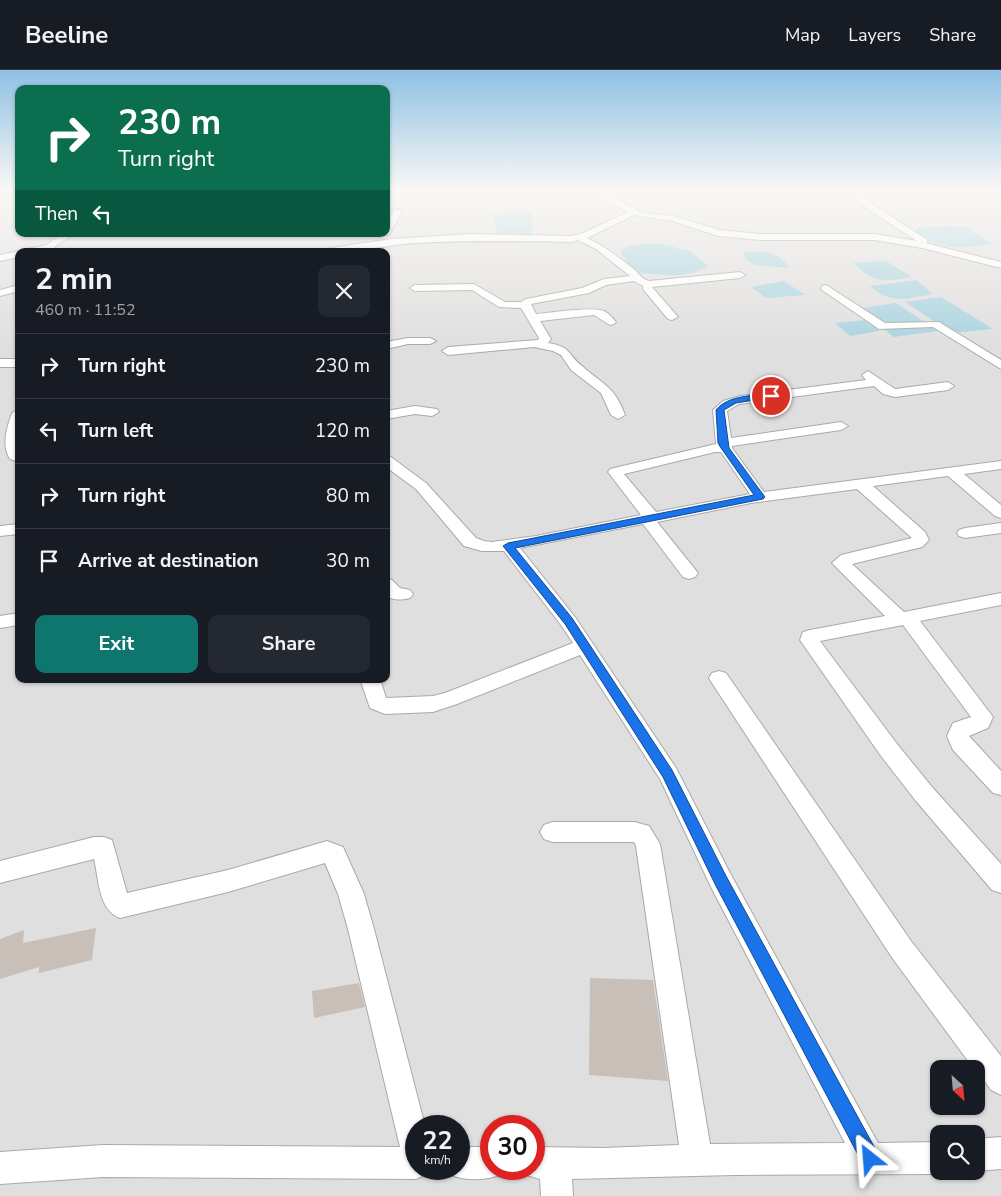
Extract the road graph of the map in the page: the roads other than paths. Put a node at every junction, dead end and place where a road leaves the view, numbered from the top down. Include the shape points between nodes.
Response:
1 (380, 243) joint
2 (388, 243) edge
3 (590, 243) edge
4 (905, 243) edge
5 (926, 243) edge
6 (349, 248) edge
7 (934, 248) junction
8 (15, 255) edge
9 (0, 258) edge
10 (1001, 265) edge
11 (740, 275) dead end
12 (636, 278) junction
13 (649, 284) junction
14 (415, 288) dead end
15 (826, 288) dead end
16 (15, 289) edge
17 (0, 293) edge
18 (524, 305) junction
19 (672, 317) dead end
20 (534, 318) junction
21 (610, 322) dead end
22 (430, 341) dead end
23 (536, 344) junction
24 (390, 345) edge
25 (448, 351) dead end
26 (0, 362) edge
27 (15, 363) edge
28 (1001, 365) edge
29 (948, 386) dead end
30 (432, 412) dead end
31 (390, 414) edge
32 (618, 415) dead end
33 (15, 419) edge
34 (841, 426) dead end
35 (7, 432) edge
36 (724, 446) junction
37 (15, 456) edge
38 (390, 463) edge
39 (1001, 465) edge
40 (952, 472) junction
41 (860, 484) junction
42 (760, 497) junction
43 (1001, 513) edge
44 (649, 519) junction
45 (1001, 528) edge
46 (15, 529) edge
47 (0, 531) edge
48 (965, 533) dead end
49 (508, 546) junction
50 (689, 574) dead end
51 (390, 588) edge
52 (404, 594) dead end
53 (1001, 599) edge
54 (903, 617) junction
55 (15, 620) edge
56 (0, 622) edge
57 (585, 646) junction
58 (719, 678) dead end
59 (371, 683) edge
60 (1001, 786) edge
61 (552, 832) dead end
62 (0, 872) edge
63 (1001, 882) edge
64 (1001, 1080) edge
65 (407, 1115) edge
66 (1001, 1153) edge
67 (985, 1155) edge
68 (930, 1158) edge
69 (870, 1159) junction
70 (697, 1160) junction
71 (405, 1163) edge
72 (545, 1164) edge
73 (545, 1166) edge
74 (0, 1168) edge
75 (557, 1196) edge

1 - 2 street
1 - 6 street
3 - 12 street
4 - 7 street
5 - 7 street
7 - 10 street
8 - 9 street
11 - 13 street
12 - 13 street
12 - 18 street via 604,282 585,291 535,299
13 - 19 street via 647,287
14 - 18 street via 474,287 503,305
15 - 28 street via 883,327 935,324
16 - 17 street
18 - 20 street
20 - 21 street via 594,312
20 - 23 street via 545,339
22 - 24 street via 408,340
23 - 25 street
23 - 32 street via 565,353 573,365 609,392
26 - 27 street
29 - 36 street via 895,393 872,378 734,401 720,410
30 - 31 street via 415,410
33 - 35 street
34 - 36 street
35 - 37 street
36 - 42 street
36 - 44 street via 616,470
38 - 49 street via 421,486 470,542 482,546
39 - 40 street
40 - 41 street
40 - 43 street
41 - 42 street
41 - 54 street via 921,540 841,563
42 - 44 street
44 - 49 street
44 - 50 street
45 - 48 street
46 - 47 street
49 - 57 street
51 - 52 street via 395,593
53 - 54 street
54 - 60 street via 983,717 980,722 960,729 958,736 961,744
54 - 63 street via 814,636 809,640 895,758
55 - 56 street
57 - 59 street via 433,704 385,706 377,703
57 - 69 street via 668,774 721,881
58 - 64 street via 902,950
61 - 70 street via 635,832 641,833 648,844
62 - 65 street via 104,848 116,901 120,906 228,881 328,852 334,855 361,929
66 - 67 street
68 - 69 street
69 - 70 street
70 - 72 street
71 - 74 street via 103,1161
73 - 75 street

